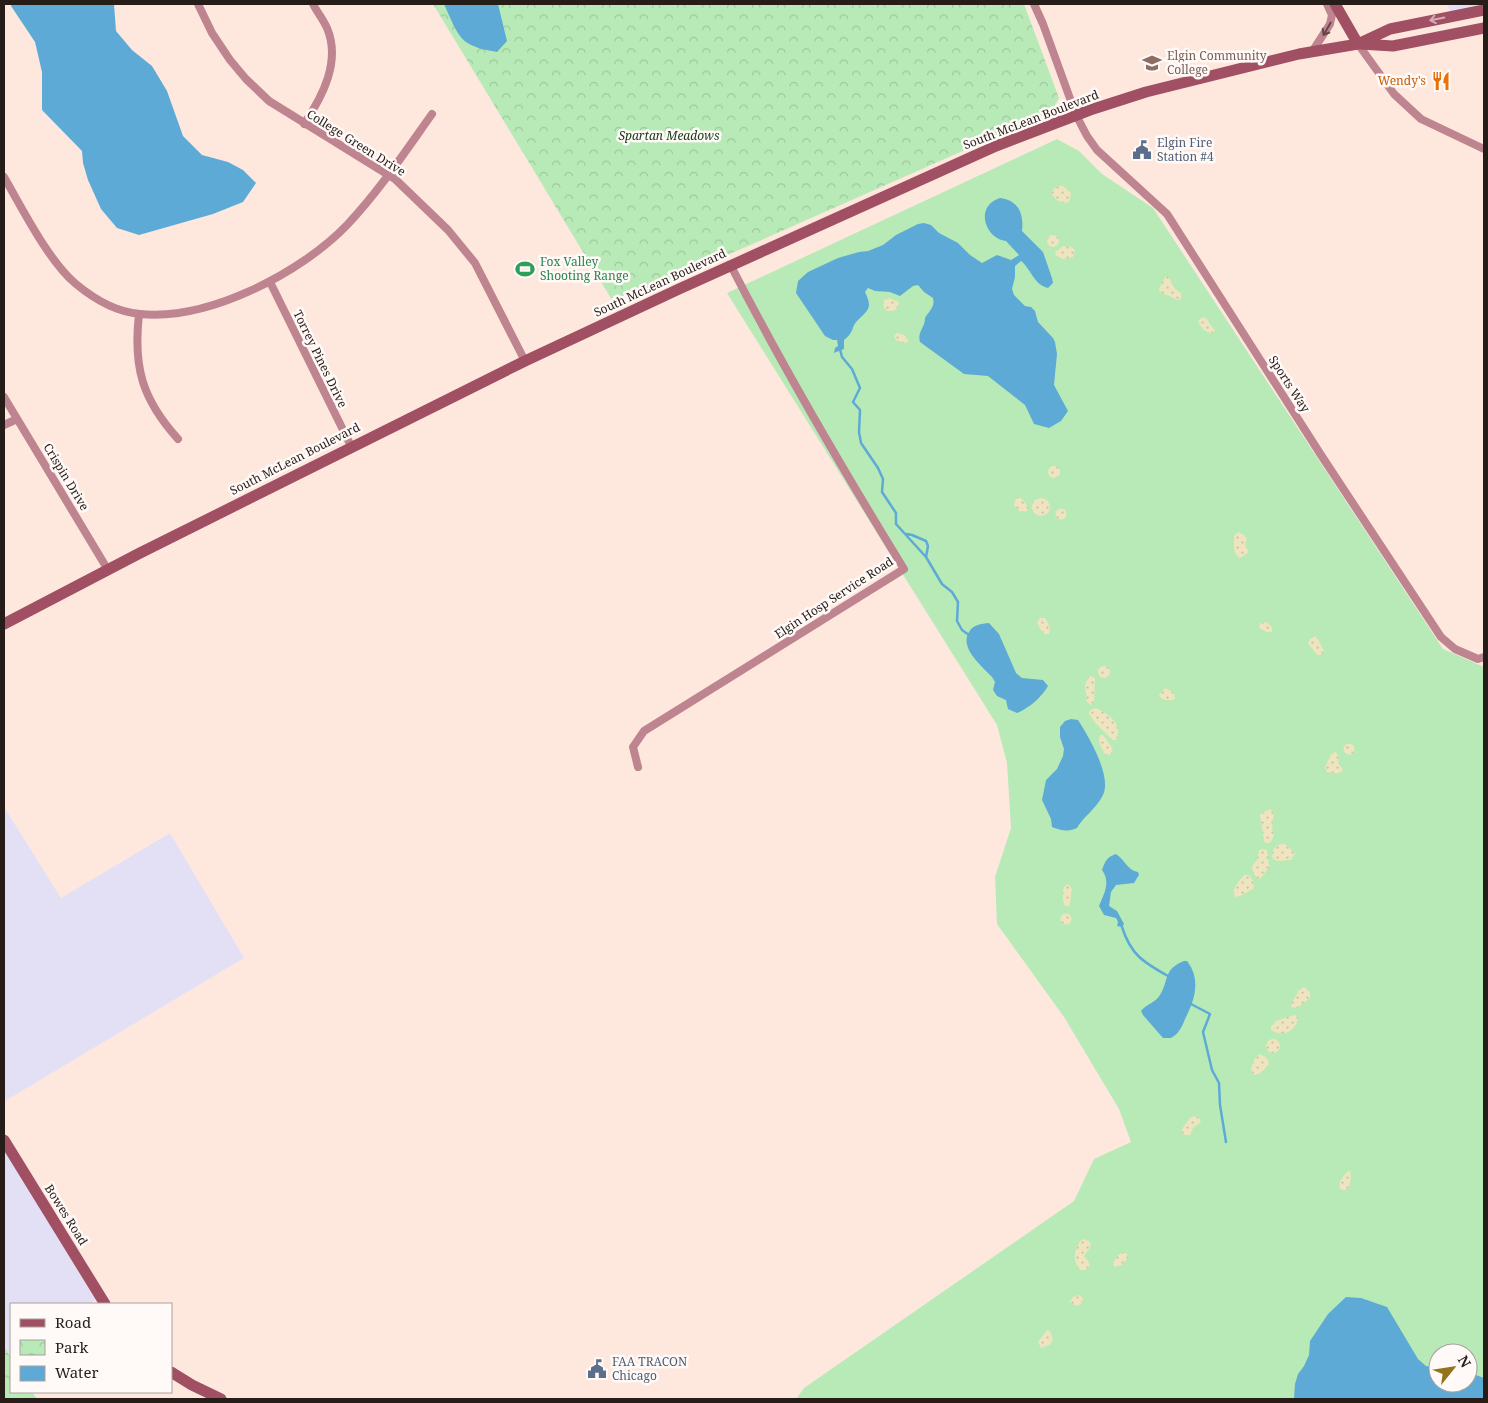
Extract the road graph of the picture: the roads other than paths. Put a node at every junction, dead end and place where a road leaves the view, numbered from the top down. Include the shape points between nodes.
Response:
1 (198, 4) edge
2 (313, 4) edge
3 (1034, 4) edge
4 (1327, 4) edge
5 (1335, 4) edge
6 (1484, 10) edge
7 (1484, 28) edge
8 (1358, 44) junction
9 (1312, 52) junction
10 (432, 114) dead end
11 (1076, 115) junction
12 (304, 124) junction
13 (1484, 149) edge
14 (389, 175) junction
15 (4, 178) edge
16 (731, 266) junction
17 (270, 282) junction
18 (139, 314) junction
19 (525, 361) junction
20 (4, 397) edge
21 (17, 419) junction
22 (4, 425) edge
23 (178, 439) dead end
24 (351, 446) junction
25 (108, 570) junction
26 (4, 624) edge
27 (1484, 657) edge
28 (638, 767) dead end
29 (4, 1140) edge
30 (104, 1303) edge
31 (172, 1373) edge
32 (221, 1399) edge

1 - 12 street, College Green Drive via 212,33 246,79 269,101
2 - 12 street via 328,33 331,63 325,87
3 - 11 street, Sports Way
4 -> 9 street via 1332,15 1330,24
5 - 8 main road
6 -> 8 main road, South McLean Boulevard via 1390,29
7 - 8 main road, South McLean Boulevard via 1393,46
8 - 9 main road, South McLean Boulevard
8 - 13 street via 1394,94 1421,119
9 - 11 main road, South McLean Boulevard via 1146,92
10 - 14 street
11 - 16 main road, South McLean Boulevard via 996,146
11 - 27 street, Sports Way via 1097,150 1167,214 1440,637 1456,649 1478,659
12 - 14 street, College Green Drive
14 - 17 street via 336,236
14 - 19 street, College Green Drive via 445,226 475,263
15 - 18 street via 40,238 74,283 111,306
16 - 19 main road, South McLean Boulevard
16 - 28 street, Elgin Hosp Service Road via 854,488 904,569 644,732 633,747
17 - 18 street via 200,308 171,314
17 - 24 street, Torrey Pines Drive
18 - 23 street via 136,347 143,382 164,424
19 - 24 main road, South McLean Boulevard
20 - 21 street, Crispin Drive
21 - 22 street
21 - 25 street, Crispin Drive
24 - 25 main road, South McLean Boulevard
25 - 26 main road, South McLean Boulevard
29 - 30 main road, Bowes Road
31 - 32 main road

